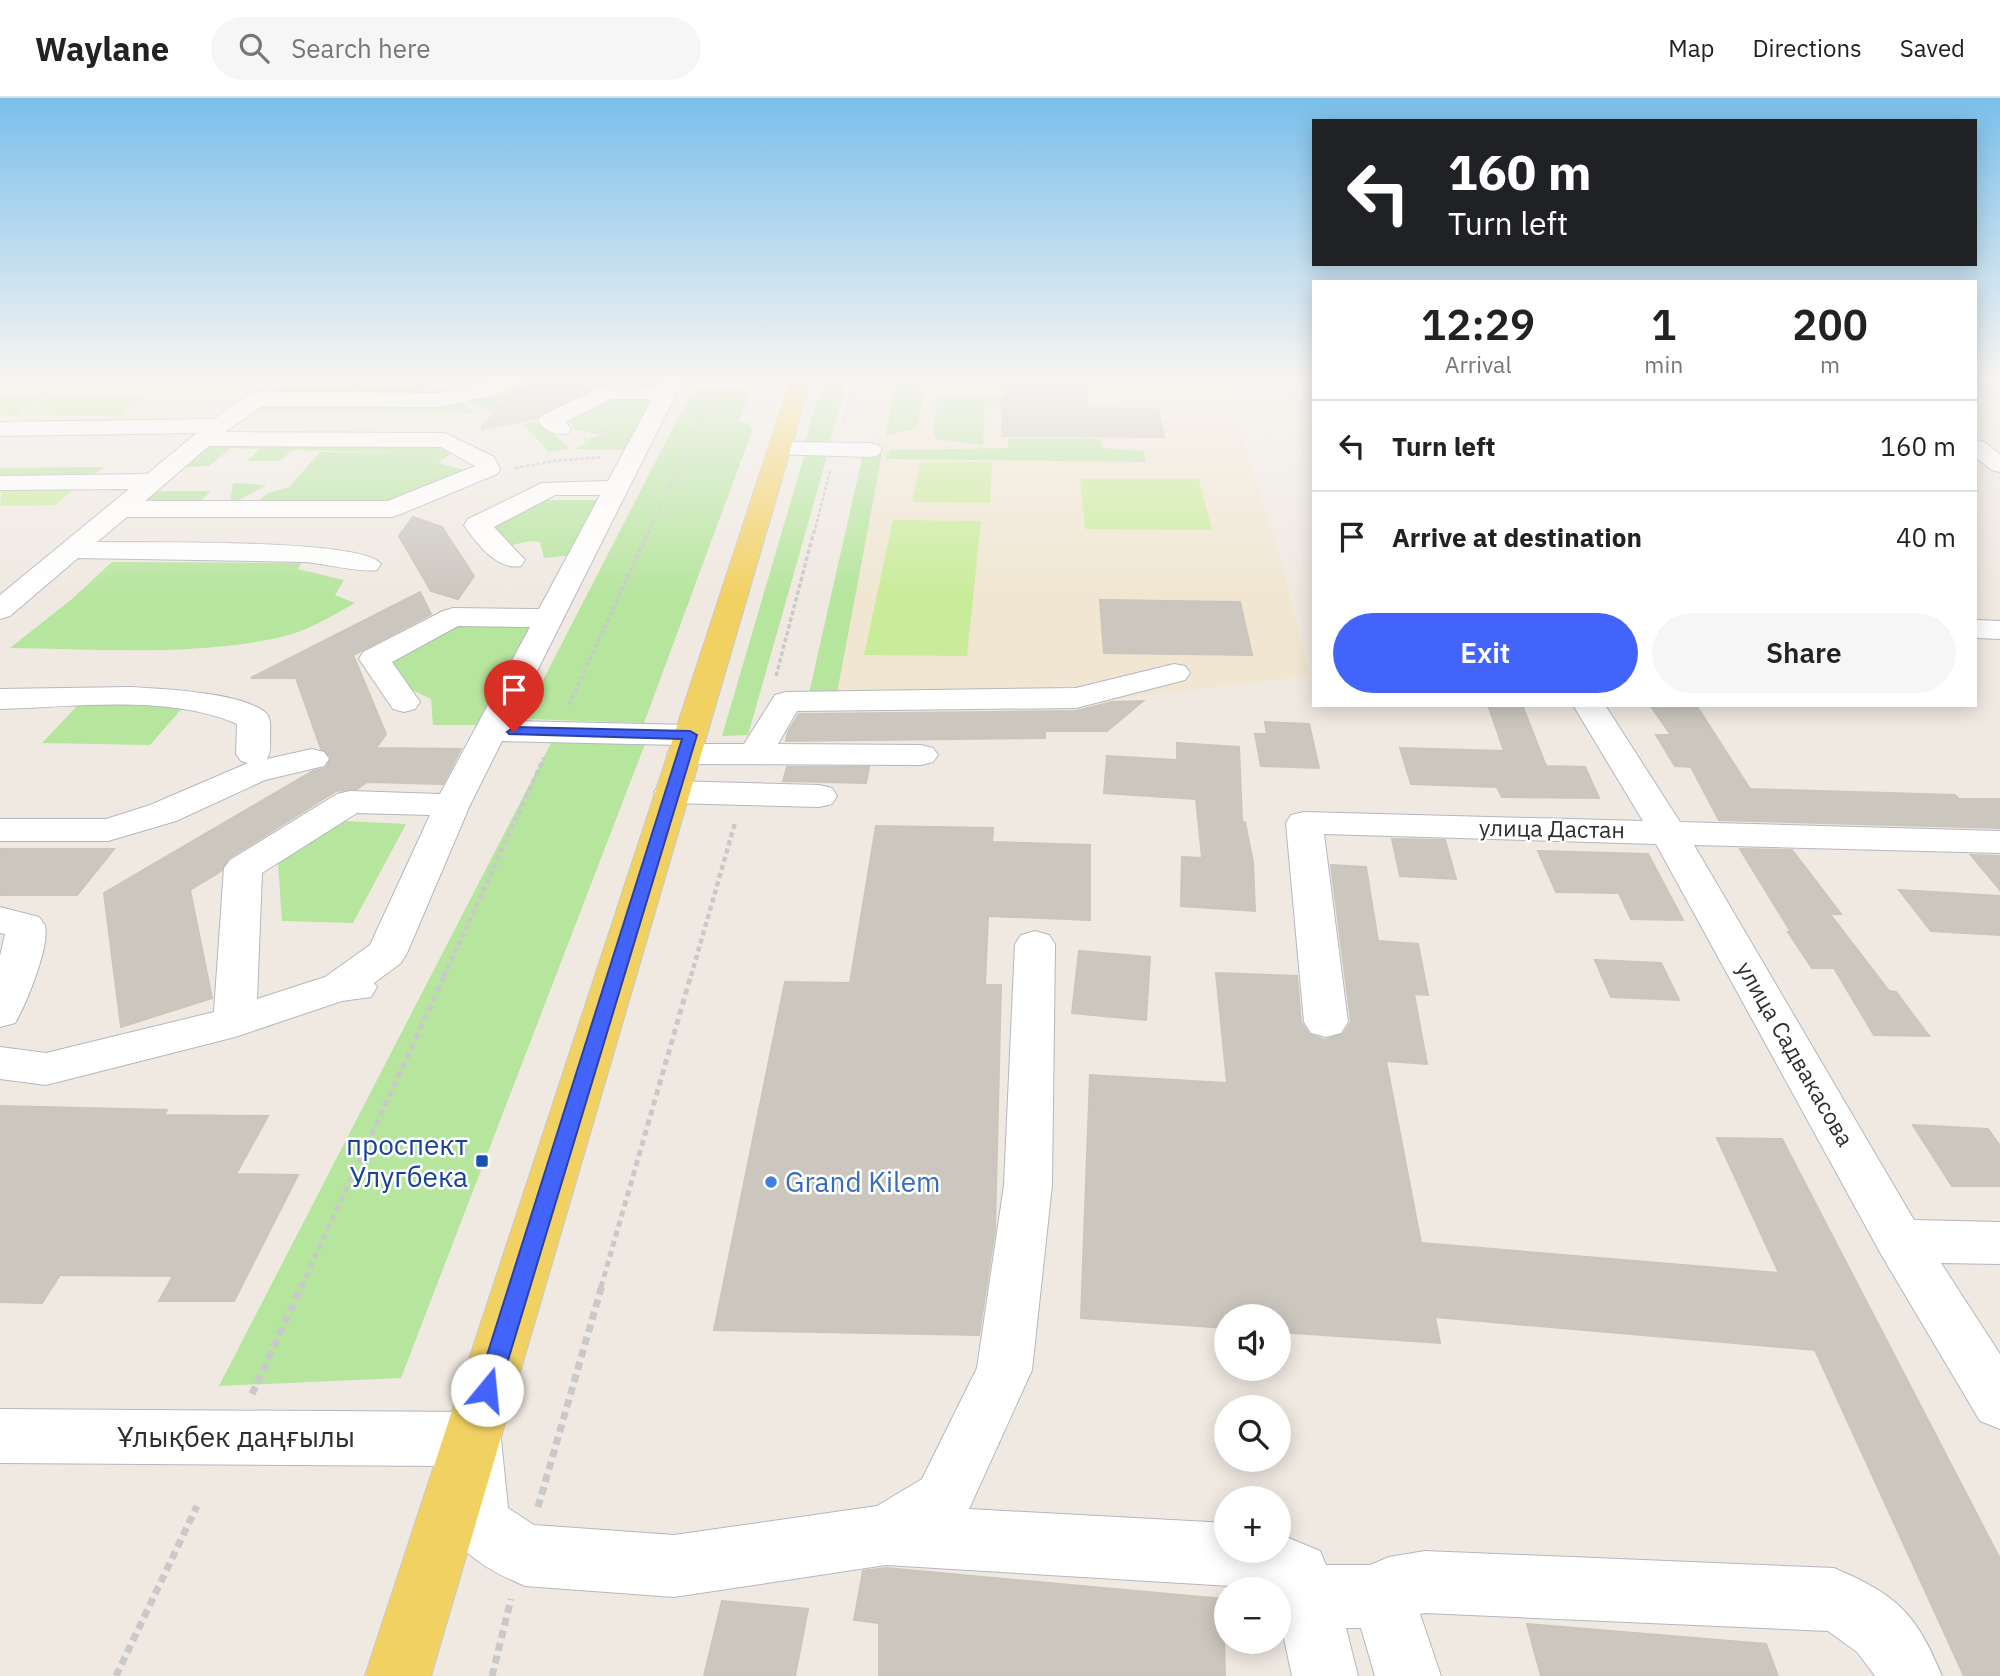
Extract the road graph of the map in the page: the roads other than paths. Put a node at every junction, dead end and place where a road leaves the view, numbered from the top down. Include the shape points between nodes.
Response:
1 (779, 449) edge
2 (191, 450) edge
3 (461, 450) edge
4 (638, 450) edge
5 (815, 450) edge
6 (870, 450) dead end
7 (1978, 450) edge
8 (1996, 476) edge
9 (153, 481) junction
10 (0, 483) edge
11 (618, 488) junction
12 (120, 509) junction
13 (71, 550) junction
14 (511, 560) dead end
15 (367, 564) dead end
16 (0, 610) edge
17 (551, 618) junction
18 (1977, 629) edge
19 (2000, 629) edge
20 (1174, 673) dead end
21 (0, 699) edge
22 (404, 702) dead end
23 (1590, 707) edge
24 (492, 731) junction
25 (687, 744) junction
26 (253, 754) dead end
27 (755, 754) junction
28 (921, 755) dead end
29 (312, 759) dead end
30 (672, 792) junction
31 (819, 796) dead end
32 (452, 805) junction
33 (0, 830) edge
34 (1668, 832) junction
35 (2000, 842) edge
36 (0, 920) edge
37 (1035, 944) dead end
38 (0, 1012) edge
39 (1326, 1022) dead end
40 (235, 1023) junction
41 (3, 1059) edge
42 (1900, 1241) junction
43 (2000, 1243) edge
44 (2000, 1403) edge
45 (0, 1436) edge
46 (472, 1438) junction
47 (886, 1535) junction
48 (1383, 1596) junction
49 (1307, 1597) junction
50 (398, 1676) edge
51 (1325, 1676) edge
52 (1408, 1676) edge
53 (1909, 1676) edge

1 - 25 main road
2 - 9 street
3 - 12 street via 487,465 392,509
4 - 11 street
5 - 6 street
7 - 8 street
9 - 10 street
9 - 12 street
11 - 14 street via 551,488 477,524
11 - 17 street
12 - 13 street
13 - 15 street via 307,554
13 - 16 street
17 - 22 street via 453,617 374,659
17 - 24 street
18 - 19 street
20 - 27 street via 1076,698 786,702
21 - 26 street via 174,698 240,711 253,719
23 - 34 street, улица Садвакасова
24 - 25 street
24 - 32 street
25 - 27 street
25 - 30 main road
27 - 28 street
29 - 33 street via 254,772 163,813 108,830
30 - 31 street
30 - 46 main road
32 - 40 street via 387,953 348,987
32 - 40 street via 350,802 243,868
34 - 35 street, улица Дастан
34 - 39 street, улица Дастан via 1304,823
34 - 42 street, улица Садвакасова
36 - 38 street via 25,926 25,944
37 - 47 street via 1028,1185 1004,1370 943,1500
40 - 41 street via 46,1069
42 - 43 street
42 - 44 street, улица Садвакасова
45 - 46 street, Ұлықбек даңғылы
46 - 47 street via 480,1524 525,1555 674,1566
46 - 50 main road
47 - 49 street via 1259,1556 1298,1573
48 - 49 street
48 - 52 street
48 - 53 street via 1390,1588 1426,1582 1834,1600 1869,1617 1896,1648
49 - 51 street

